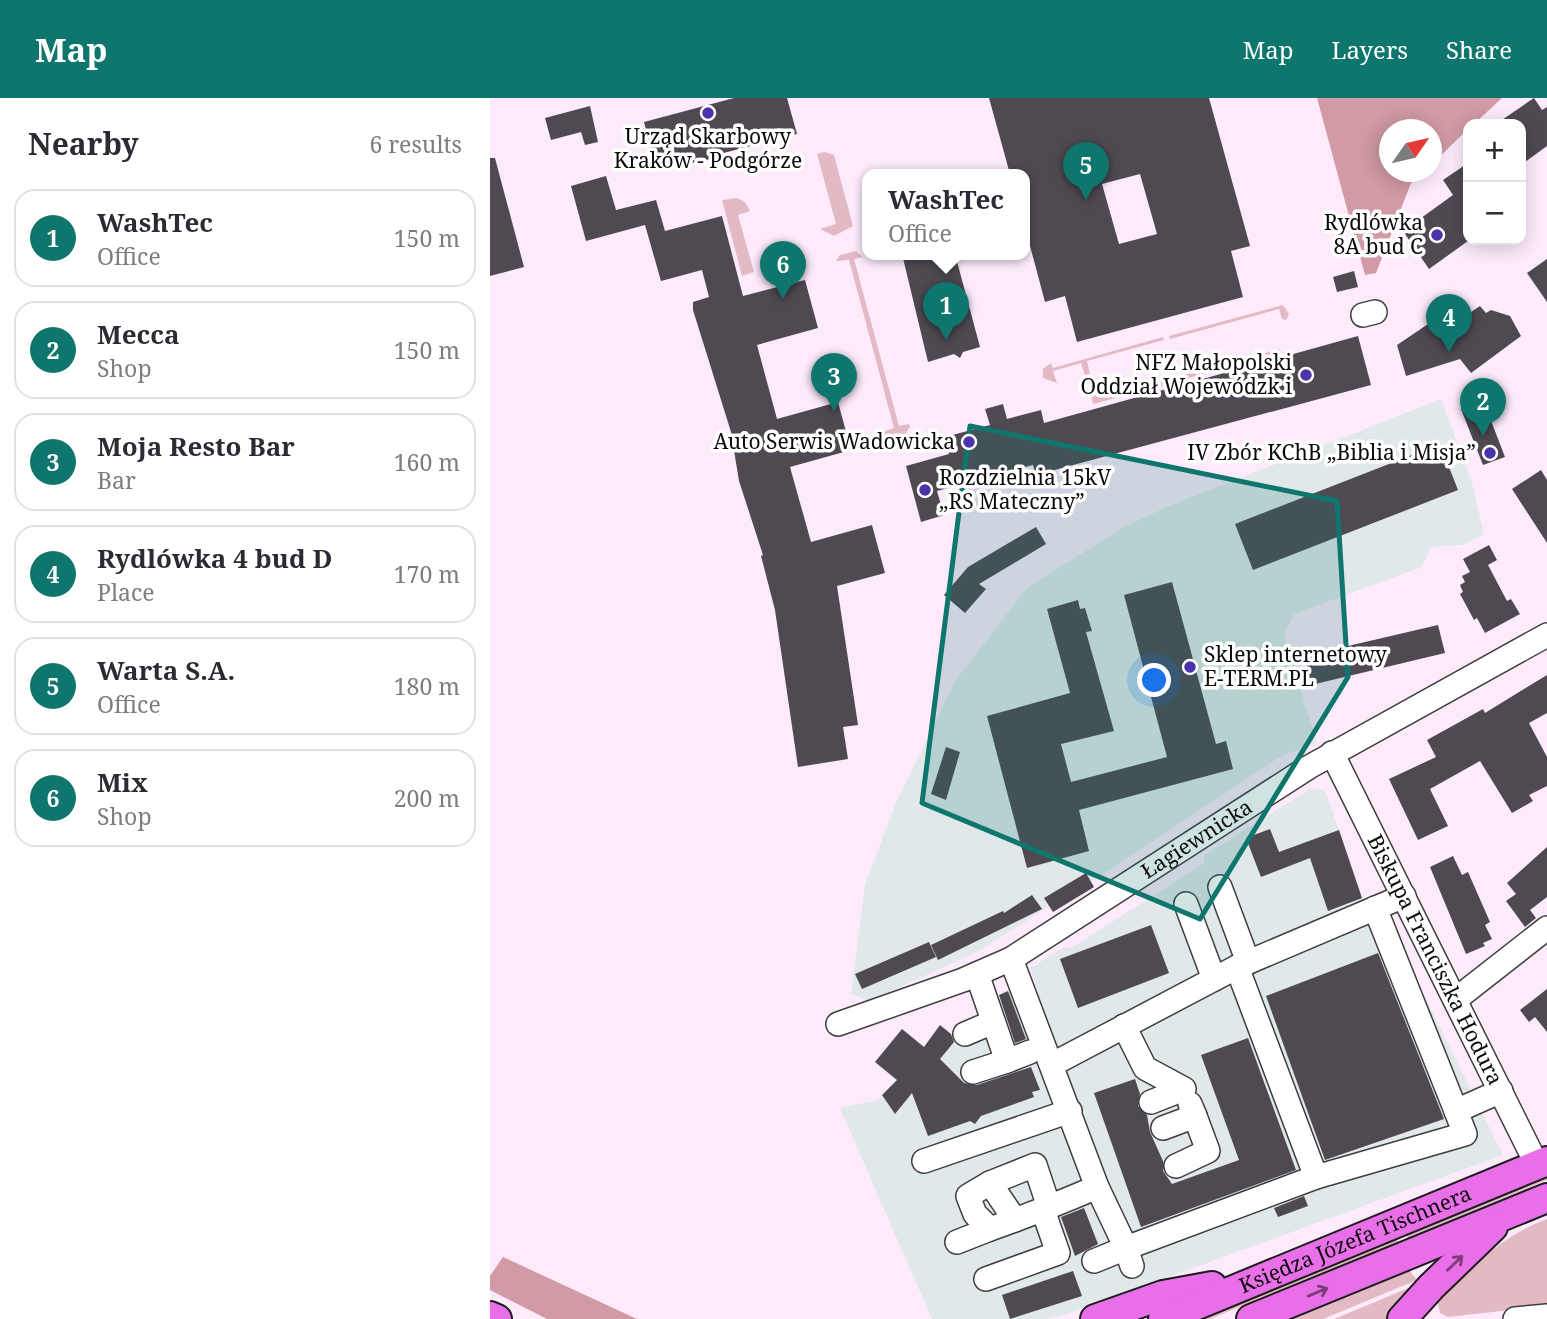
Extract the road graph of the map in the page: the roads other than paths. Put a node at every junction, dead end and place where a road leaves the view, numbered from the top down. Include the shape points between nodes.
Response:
1 (1547, 635) edge
2 (1332, 753) junction
3 (1220, 887) dead end
4 (1404, 896) junction
5 (1186, 904) dead end
6 (1375, 908) junction
7 (1547, 928) edge
8 (1011, 959) junction
9 (1242, 965) junction
10 (977, 974) junction
11 (1214, 979) junction
12 (1455, 1000) junction
13 (993, 1022) junction
14 (838, 1024) dead end
15 (1124, 1026) junction
16 (965, 1034) dead end
17 (1030, 1052) dead end
18 (1007, 1061) junction
19 (1053, 1064) junction
20 (974, 1072) dead end
21 (1184, 1088) junction
22 (1501, 1091) junction
23 (1152, 1102) dead end
24 (1070, 1111) junction
25 (1456, 1111) junction
26 (1195, 1116) junction
27 (1163, 1128) dead end
28 (924, 1161) dead end
29 (1542, 1163) edge
30 (1176, 1166) dead end
31 (1316, 1177) junction
32 (990, 1183) junction
33 (1097, 1187) junction
34 (1547, 1198) edge
35 (1046, 1208) junction
36 (1526, 1209) edge
37 (1015, 1220) junction
38 (990, 1229) junction
39 (957, 1242) dead end
40 (1129, 1257) junction
41 (1094, 1261) dead end
42 (986, 1279) dead end
43 (1256, 1281) junction
44 (490, 1316) edge
45 (1547, 1316) edge
46 (1410, 1317) edge
47 (496, 1319) edge
48 (1095, 1319) edge
49 (1163, 1319) edge
50 (1251, 1319) edge
51 (1515, 1319) edge

1 - 2 street, Łagiewnicka
2 - 4 street, Biskupa Franciszka Hodura
2 - 8 street, Łagiewnicka
3 - 9 street
4 - 6 street
4 - 12 street, Biskupa Franciszka Hodura
5 - 11 street
6 - 9 street
6 - 25 street
7 - 12 street
8 - 10 street, Łagiewnicka
8 - 19 street
9 - 11 street
9 - 31 street
10 - 13 street
10 - 14 street, Łagiewnicka
11 - 15 street
12 - 22 street, Biskupa Franciszka Hodura
13 - 16 street
13 - 18 street
15 - 19 street
15 - 21 street via 1145,1068
17 - 18 street
18 - 20 street
19 - 24 street
21 - 23 street
21 - 26 street
22 - 25 street
22 - 29 street, Biskupa Franciszka Hodura
24 - 28 street
24 - 33 street
25 - 31 street via 1465,1134
26 - 27 street
26 - 30 street via 1208,1151
29 - 43 main road, Księdza Józefa Tischnera
31 - 40 street
32 - 35 street via 1035,1166
32 - 37 street
32 - 38 street via 968,1196 975,1214
33 - 35 street
33 - 40 street
34 - 36 main road, Księdza Józefa Tischnera
35 - 37 street
35 - 42 street via 1058,1253
46 -> 36 main road via 1440,1278
50 -> 36 main road, Księdza Józefa Tischnera
37 - 38 street
38 - 39 street
40 - 41 street
43 - 48 main road via 1163,1295
43 - 49 main road, Księdza Józefa Tischnera
44 - 47 main road
45 - 51 street

